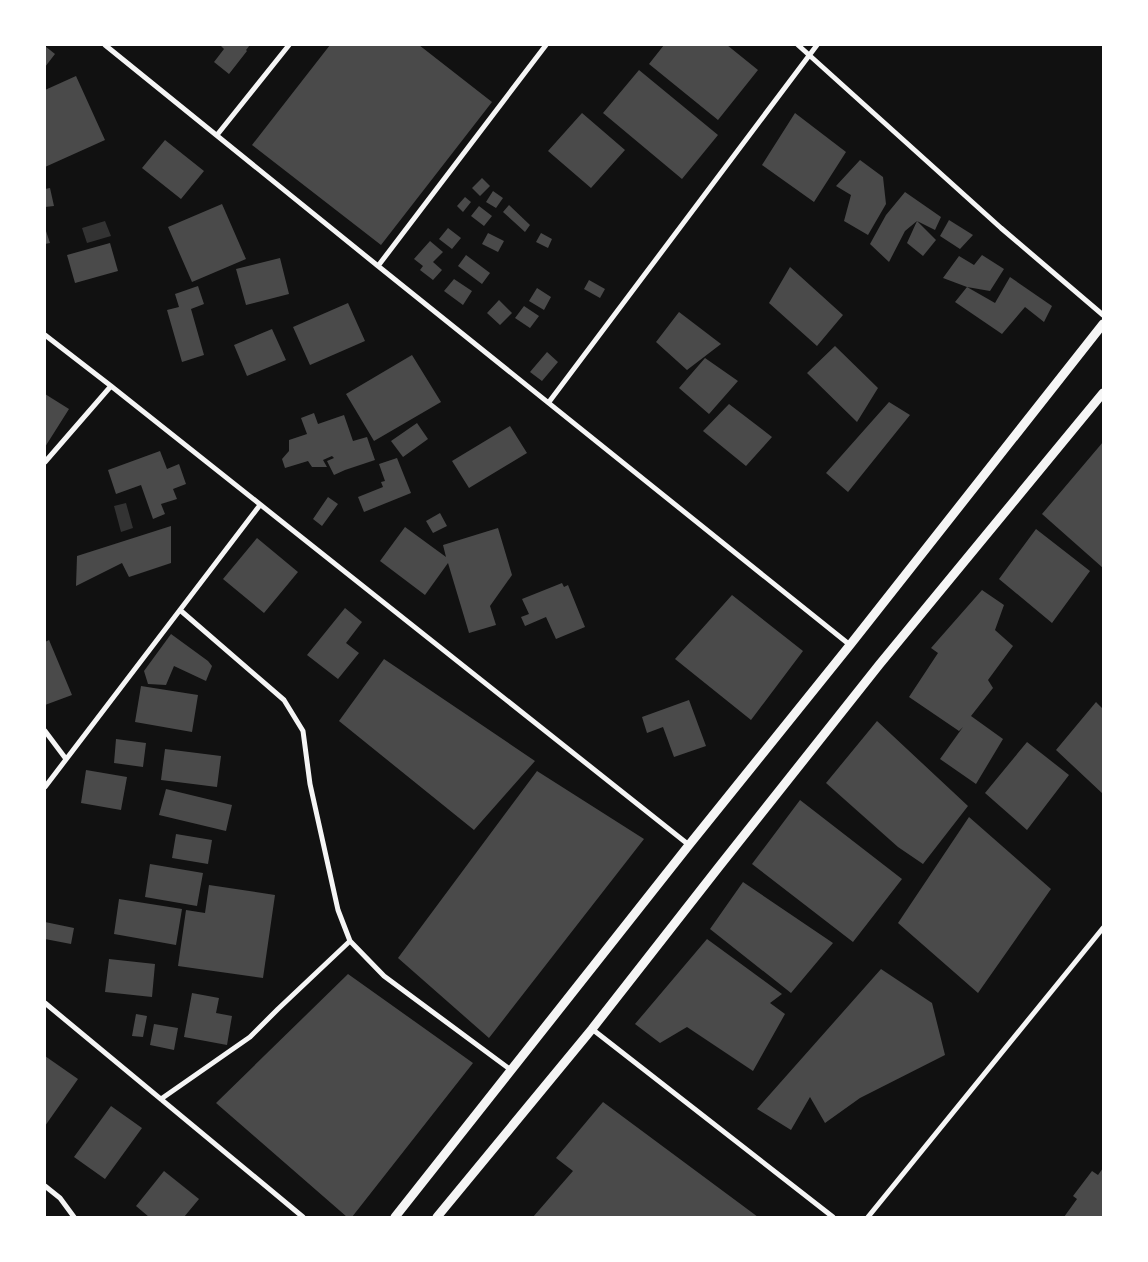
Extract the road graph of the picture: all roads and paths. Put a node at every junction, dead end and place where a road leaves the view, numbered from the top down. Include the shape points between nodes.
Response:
1 (105, 45) edge
2 (290, 45) edge
3 (546, 45) edge
4 (798, 45) edge
5 (817, 45) edge
6 (809, 56) junction
7 (217, 135) junction
8 (378, 266) junction
9 (1103, 315) edge
10 (1103, 324) edge
11 (45, 335) edge
12 (111, 386) junction
13 (1103, 393) edge
14 (549, 402) junction
15 (45, 462) edge
16 (260, 505) junction
17 (180, 610) junction
18 (850, 645) junction
19 (45, 731) edge
20 (66, 759) junction
21 (45, 787) edge
22 (689, 845) junction
23 (1103, 928) edge
24 (350, 941) junction
25 (45, 1003) edge
26 (592, 1029) junction
27 (511, 1070) junction
28 (161, 1099) junction
29 (45, 1186) edge
30 (74, 1217) edge
31 (303, 1217) edge
32 (395, 1217) edge
33 (437, 1217) edge
34 (833, 1217) edge
35 (868, 1217) edge

1 - 7 street
2 - 7 street
3 - 8 street
4 - 6 street
5 - 6 street
6 - 9 street
6 - 14 street
7 - 8 street
8 - 14 street
10 - 18 street
11 - 12 street
12 - 15 street
12 - 16 street
13 - 26 street via 873,673
14 - 18 street
16 - 17 street
16 - 22 street
17 - 20 street
17 - 24 street via 284,700 303,731 310,784 338,910
18 - 22 street
19 - 20 street
20 - 21 street
22 - 27 street
23 - 35 street
24 - 27 street via 384,976
24 - 28 street via 250,1037
25 - 28 street
26 - 33 street
26 - 34 street
27 - 32 street
28 - 31 street
29 - 30 street via 60,1198

